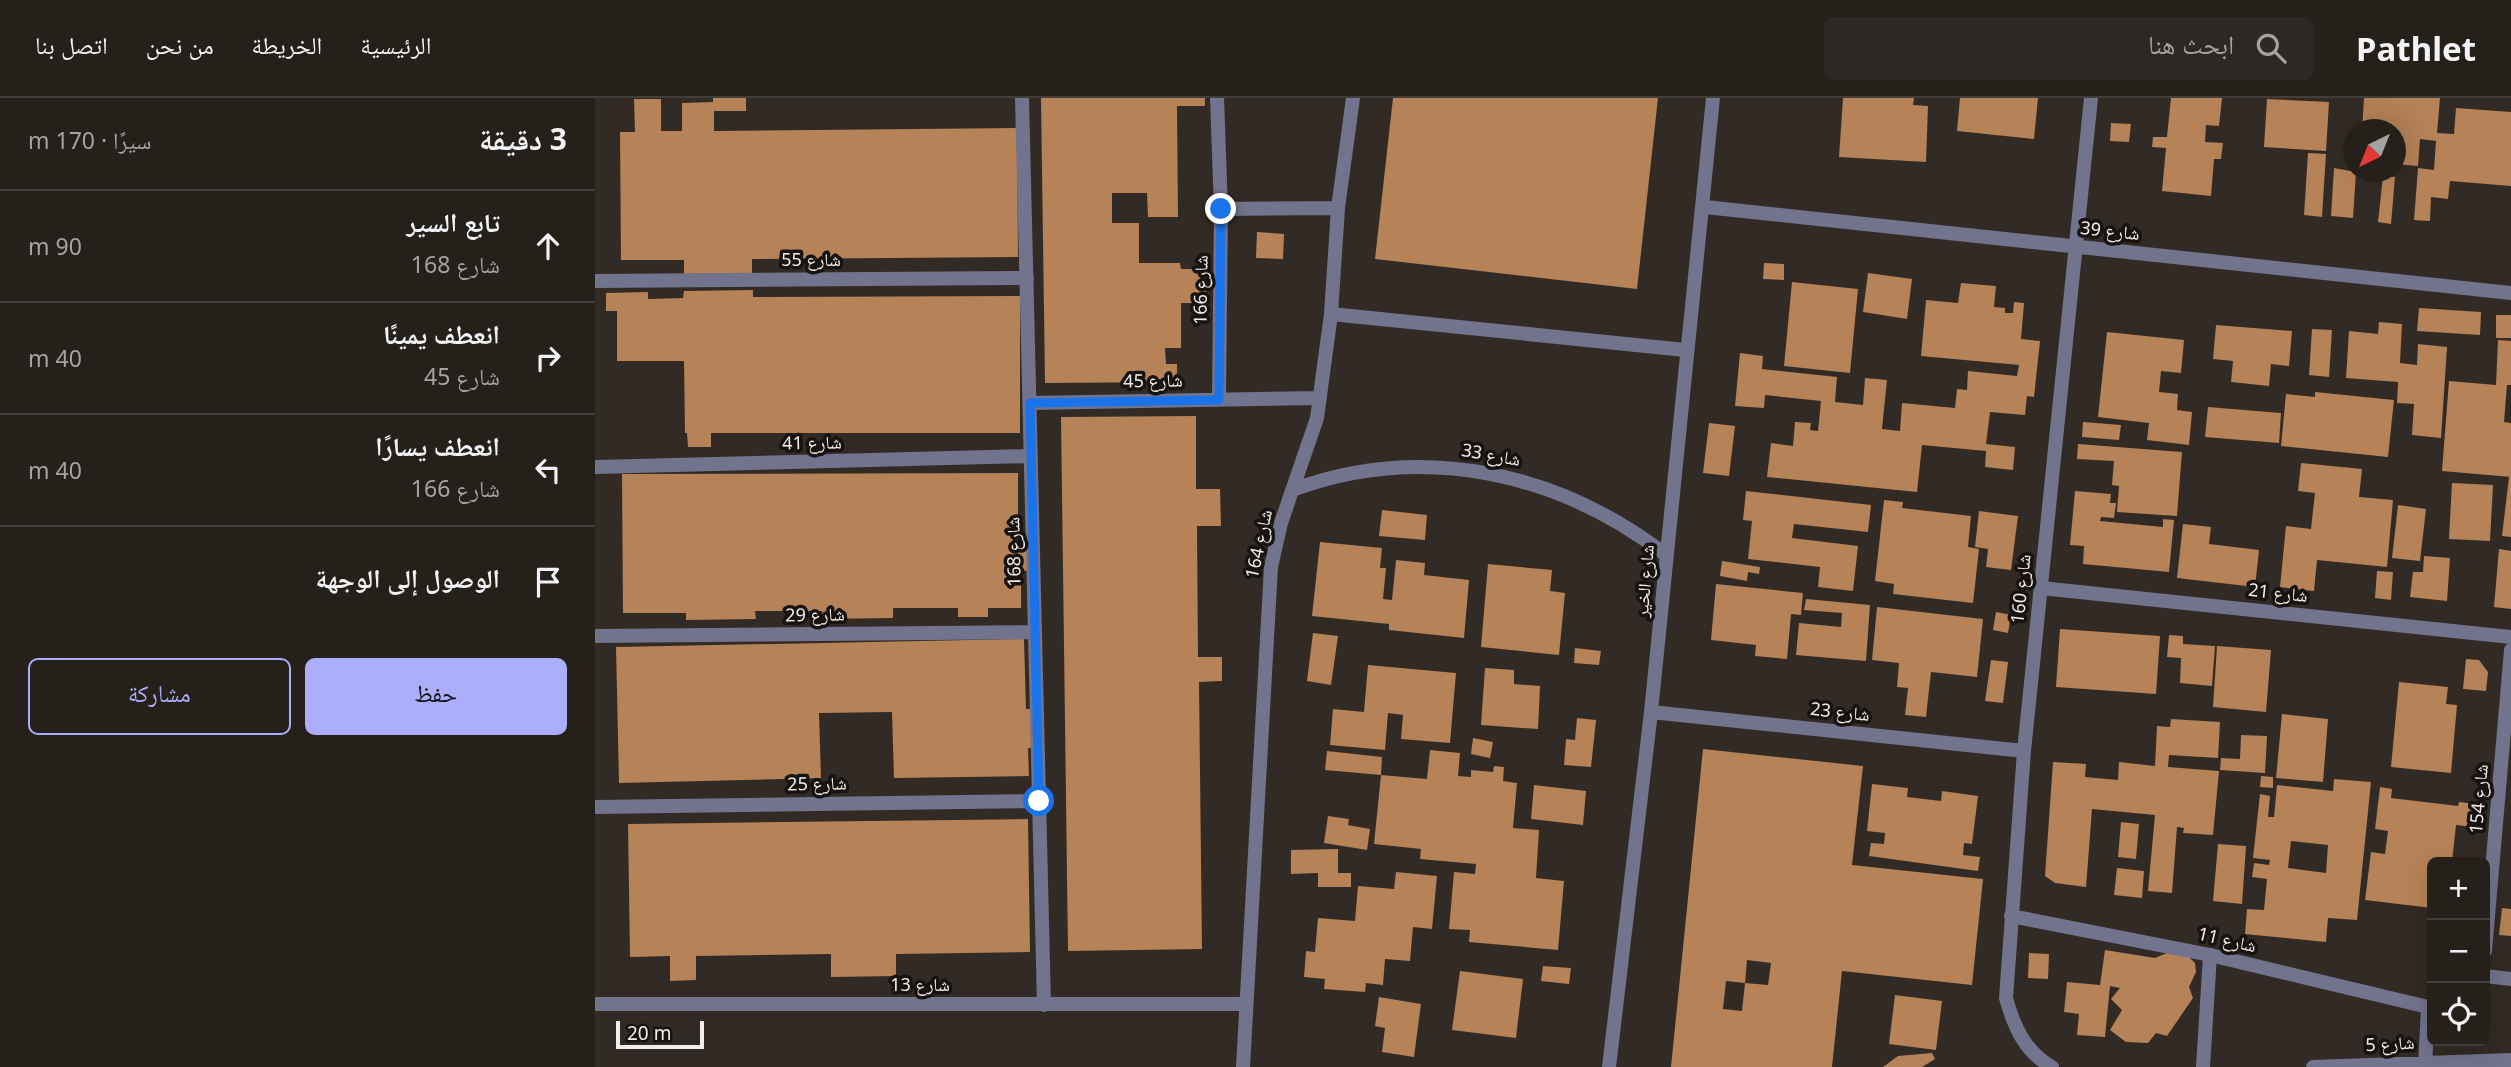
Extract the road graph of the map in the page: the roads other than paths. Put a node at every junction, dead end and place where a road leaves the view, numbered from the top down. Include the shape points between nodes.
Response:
1 (1022, 98) edge
2 (1217, 98) edge
3 (1353, 98) edge
4 (1713, 98) edge
5 (2091, 98) edge
6 (1705, 207) junction
7 (1338, 208) junction
8 (1221, 209) junction
9 (2077, 247) junction
10 (1027, 278) junction
11 (595, 281) edge
12 (2511, 293) edge
13 (1331, 314) junction
14 (1685, 350) junction
15 (1319, 398) junction
16 (1219, 400) junction
17 (1030, 403) junction
18 (1031, 456) junction
19 (595, 467) edge
20 (1292, 490) junction
21 (1667, 555) junction
22 (2041, 588) junction
23 (1035, 632) junction
24 (595, 636) edge
25 (2511, 637) edge
26 (2511, 650) edge
27 (1651, 712) junction
28 (2024, 751) junction
29 (1039, 801) junction
30 (595, 807) edge
31 (2011, 916) junction
32 (2488, 920) edge
33 (2210, 955) junction
34 (2490, 977) edge
35 (2511, 979) edge
36 (595, 1004) edge
37 (1044, 1004) junction
38 (1246, 1004) junction
39 (2427, 1004) edge
40 (2427, 1040) edge
41 (2511, 1060) edge
42 (2425, 1064) edge
43 (1243, 1067) edge
44 (1609, 1067) edge
45 (2052, 1067) edge
46 (2203, 1067) edge
47 (2313, 1067) edge

1 - 10 street, شارع 168
2 - 8 street, شارع 166
3 - 7 street, شارع 164
4 - 6 street, شارع الخير
5 - 9 street, شارع 160
6 - 9 street, شارع 39
6 - 14 street, شارع الخير
7 - 8 street
7 - 13 street, شارع 164
8 - 16 street, شارع 166
9 - 12 street, شارع 39
9 - 22 street, شارع 160
10 - 11 street, شارع 55
10 - 17 street, شارع 168
13 - 14 street
13 - 15 street, شارع 164
14 - 21 street, شارع الخير
15 - 16 street, شارع 45
15 - 20 street, شارع 164 via 1317,418
16 - 17 street, شارع 45
17 - 18 street, شارع 168
18 - 19 street, شارع 41
18 - 23 street, شارع 168
20 - 21 street, شارع 33 via 1325,478 1386,467 1482,471 1580,501
20 - 38 street, شارع 164 via 1270,580
21 - 27 street, شارع الخير
22 - 25 street, شارع 21
22 - 28 street, شارع 160
23 - 24 street, شارع 29
23 - 29 street, شارع 168
26 - 32 street, شارع 154
27 - 28 street, شارع 23
27 - 44 street, شارع الخير
28 - 31 street, شارع 160
29 - 30 street, شارع 25
29 - 37 street, شارع 168
31 - 33 street, شارع 11
31 - 45 street, شارع 160 via 2006,998 2012,1022 2024,1044
33 - 39 street, شارع 11
33 - 46 street
34 - 35 street
36 - 37 street, شارع 13
37 - 38 street, شارع 13
38 - 43 street, شارع 164
40 - 42 street
41 - 42 street, شارع 5
42 - 47 street, شارع 5

